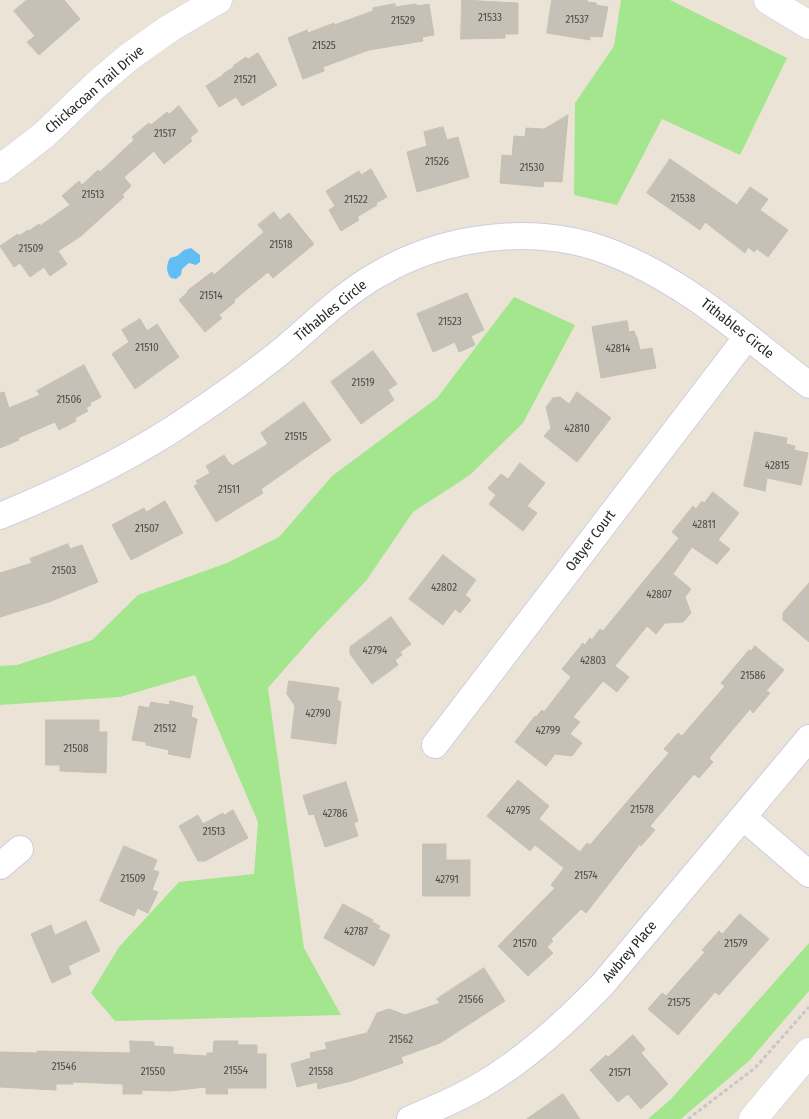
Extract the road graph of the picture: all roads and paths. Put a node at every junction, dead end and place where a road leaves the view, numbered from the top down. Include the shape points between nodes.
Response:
1 (218, 0) edge
2 (768, 0) edge
3 (809, 25) edge
4 (0, 169) edge
5 (747, 337) junction
6 (809, 385) edge
7 (0, 516) edge
8 (809, 738) edge
9 (435, 745) dead end
10 (742, 818) junction
11 (20, 849) dead end
12 (0, 866) edge
13 (809, 874) edge
14 (809, 1007) edge
15 (809, 1052) edge
16 (410, 1119) edge
17 (688, 1119) edge
18 (752, 1119) edge

1 - 4 street, Chickacoan Trail Drive via 129,57
2 - 3 street
5 - 6 street, Tithables Circle
5 - 7 street, Tithables Circle via 682,287 607,251 562,240 526,237 459,243 405,260 376,275 344,297 250,376 190,418 94,474
5 - 9 street, Oatyer Court
8 - 10 street, Awbrey Place
10 - 13 street
10 - 16 street, Awbrey Place via 602,985 569,1019 481,1086
11 - 12 street
14 - 17 path via 755,1068
15 - 18 street

